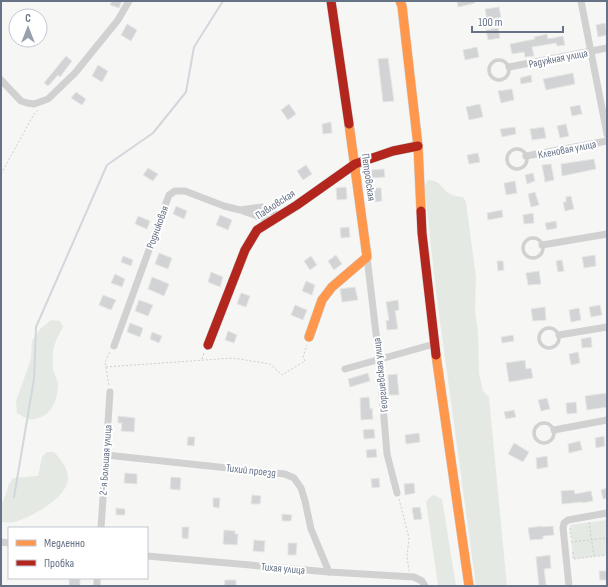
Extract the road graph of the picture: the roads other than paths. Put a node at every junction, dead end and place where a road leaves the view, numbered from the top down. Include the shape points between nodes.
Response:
1 (129, 1) edge
2 (330, 1) edge
3 (400, 1) edge
4 (581, 1) edge
5 (607, 48) edge
6 (591, 51) junction
7 (509, 67) junction
8 (1, 80) edge
9 (607, 134) edge
10 (607, 141) edge
11 (418, 146) junction
12 (526, 156) junction
13 (355, 164) junction
14 (240, 210) junction
15 (279, 216) junction
16 (271, 221) junction
17 (607, 234) edge
18 (542, 245) junction
19 (367, 257) junction
20 (607, 327) edge
21 (559, 335) junction
22 (309, 337) road end
23 (434, 344) junction
24 (208, 345) dead end
25 (114, 346) road end
26 (379, 359) junction
27 (345, 369) dead end
28 (110, 392) road end
29 (607, 420) edge
30 (554, 430) junction
31 (106, 455) junction
32 (397, 493) road end
33 (607, 513) edge
34 (101, 527) edge
35 (148, 556) edge
36 (329, 572) junction
37 (425, 586) edge
38 (469, 586) edge
39 (569, 586) edge

1 - 8 street via 118,20 75,73 48,99 34,104 21,101
2 - 13 street, Петровская
3 - 11 street
4 - 6 street
5 - 6 street, Радужная улица
6 - 7 street, Радужная улица
6 - 9 street
7 - 7 lane via 508,74 500,80 493,78 489,73 491,64 496,60 505,62
10 - 12 street, Кленовая улица
11 - 13 street, Павловская
11 - 23 street via 422,233
12 - 12 lane via 526,163 518,169 511,168 507,162 507,156 514,150 523,151
13 - 15 street, Павловская
13 - 19 street, Петровская
14 - 15 street, Родниковая via 262,207
14 - 16 street
14 - 25 street, Родниковая via 186,191 175,191 169,195
15 - 16 street, Павловская
16 - 24 street, Павловская via 258,230 245,250
17 - 18 street
18 - 18 lane via 542,251 536,257 526,256 523,250 523,244 528,238 538,239
19 - 22 street via 332,287 322,300
19 - 26 street, Георгиевская улица
20 - 21 street
21 - 21 lane via 558,342 550,348 543,346 539,341 539,335 546,328 552,328
23 - 26 street
23 - 38 street
26 - 27 street
26 - 32 street, Георгиевская улица via 387,454
28 - 31 street, 2-я Большая улица
29 - 30 street
30 - 30 lane via 551,440 545,443 538,441 534,436 536,426 541,423 547,423
31 - 34 street, 2-я Большая улица
31 - 36 street, Тихий проезд via 284,474 294,478 301,488 311,529
33 - 39 street via 568,520 563,528
35 - 36 street, Тихая улица
36 - 37 street, Тихая улица via 410,576 419,579

